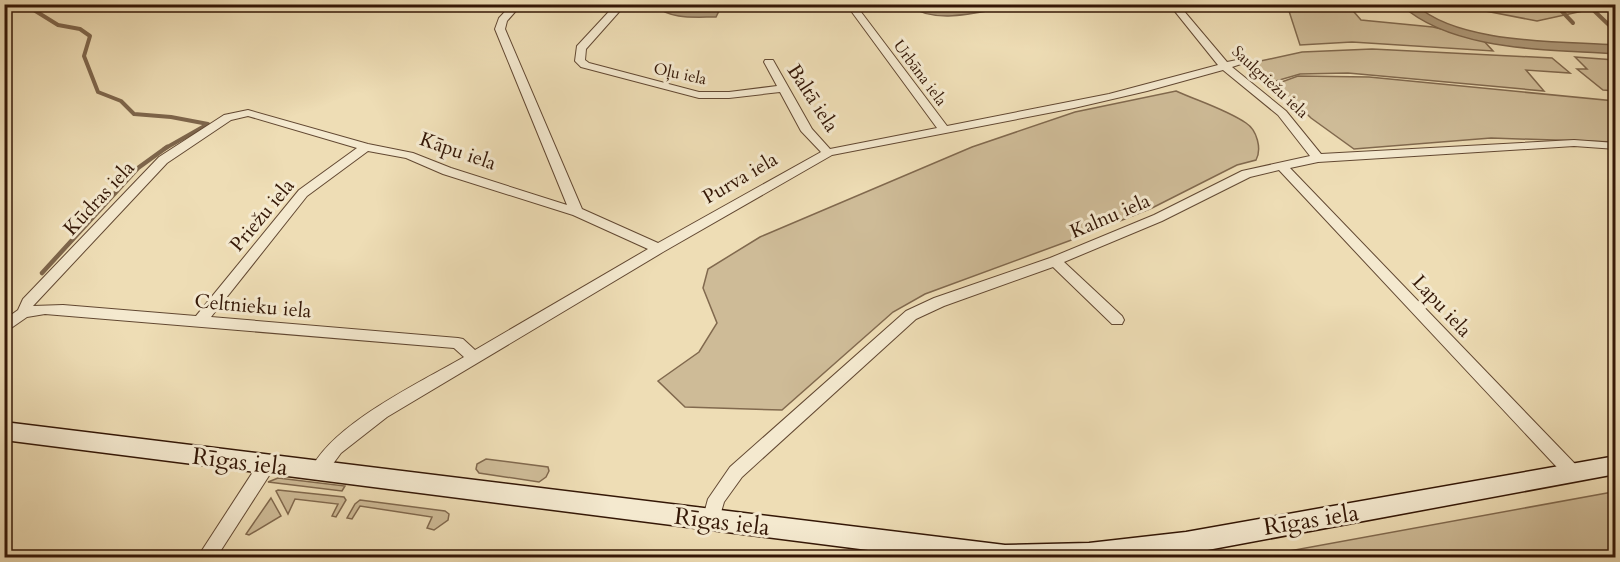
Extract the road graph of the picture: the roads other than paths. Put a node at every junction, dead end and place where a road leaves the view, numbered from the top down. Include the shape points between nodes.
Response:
1 (14, 4) edge
2 (518, 4) edge
3 (621, 4) edge
4 (850, 4) edge
5 (1173, 4) edge
6 (4, 14) edge
7 (1243, 60) dead end
8 (769, 62) dead end
9 (1225, 66) junction
10 (783, 89) junction
11 (238, 114) joint
12 (944, 130) junction
13 (1616, 146) edge
14 (366, 147) junction
15 (828, 153) junction
16 (1318, 158) junction
17 (1282, 166) junction
18 (577, 212) junction
19 (658, 249) junction
20 (1055, 261) junction
21 (23, 313) junction
22 (1117, 320) dead end
23 (200, 321) junction
24 (4, 328) edge
25 (474, 358) junction
26 (4, 431) edge
27 (1616, 465) edge
28 (266, 466) junction
29 (318, 471) junction
30 (1573, 473) junction
31 (711, 521) junction
32 (1005, 557) edge
33 (206, 558) edge

1 - 6 street
2 - 18 street via 502,20 500,29
3 - 10 street, Oļu iela via 581,48 580,61 593,69 699,95
4 - 12 street, Urbāna iela
5 - 9 street, Saulgriežu iela
7 - 9 street, Purva iela
8 - 10 street, Baltā iela
9 - 12 street, Purva iela
9 - 16 street, Saulgriežu iela via 1282,113
10 - 15 street, Baltā iela via 807,131
11 - 14 street, Kāpu iela via 258,115
11 - 21 street, Kūdras iela via 206,130 163,160 28,303
12 - 15 street, Purva iela
13 - 16 street, Kalnu iela via 1574,143
14 - 18 street, Kāpu iela via 409,155
14 - 23 street, Priežu iela via 303,193
15 - 19 street, Purva iela
16 - 17 street, Kalnu iela
17 - 20 street, Kalnu iela via 1236,178 1158,218
17 - 30 street, Lapu iela
18 - 19 street, Kāpu iela
19 - 25 street, Purva iela
20 - 22 street
20 - 31 street, Kalnu iela via 911,315 736,472 716,499
21 - 23 street, Celtnieku iela via 45,309
21 - 24 street, Kūdras iela
23 - 25 street, Celtnieku iela via 458,343
25 - 29 street, Purva iela via 356,430 335,448
26 - 28 main road, Rīgas iela
27 - 30 main road, Rīgas iela
28 - 29 main road, Rīgas iela
28 - 33 street
29 - 31 main road, Rīgas iela
30 - 32 main road, Rīgas iela via 1186,543 1089,554
31 - 32 main road, Rīgas iela

